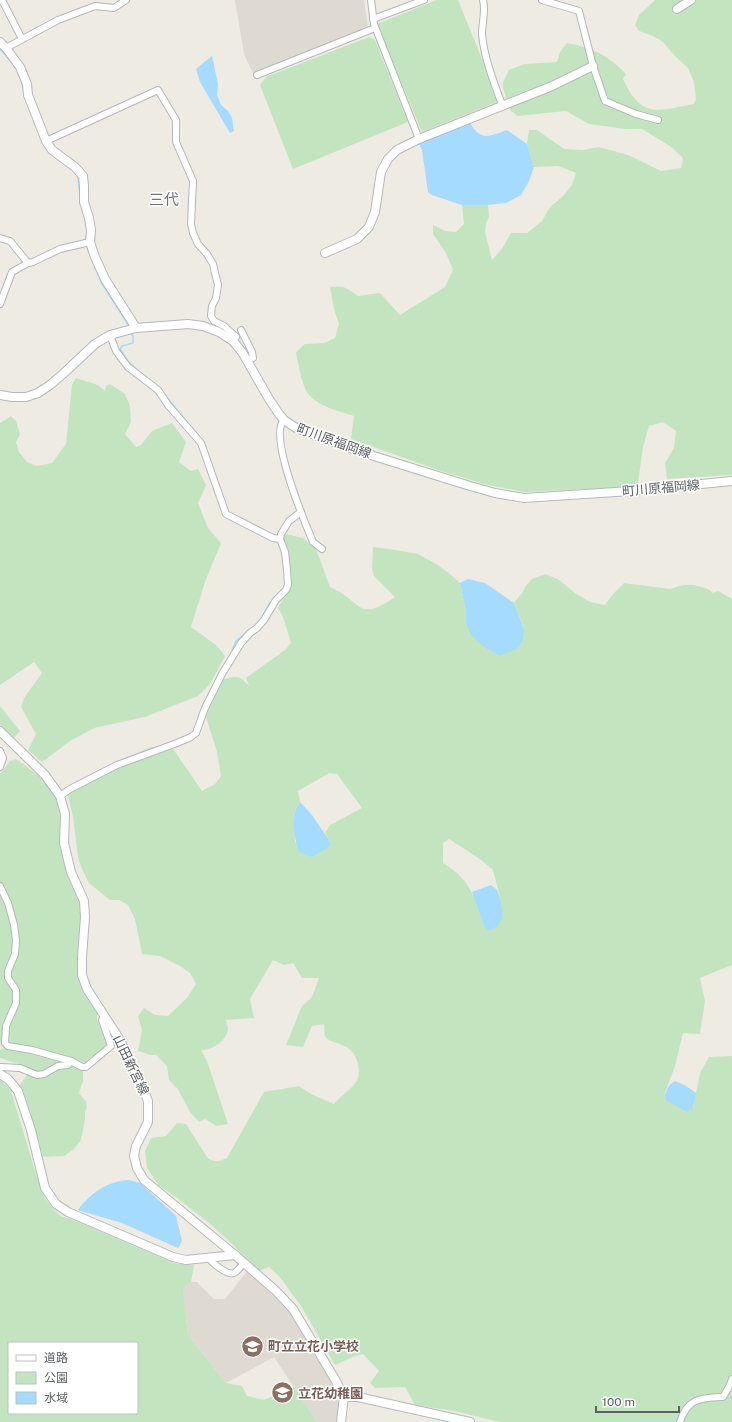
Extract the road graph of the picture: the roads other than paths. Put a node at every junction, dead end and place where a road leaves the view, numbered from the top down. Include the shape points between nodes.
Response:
1 (2, 0) edge
2 (126, 0) edge
3 (370, 0) edge
4 (424, 0) edge
5 (483, 0) edge
6 (542, 0) edge
7 (691, 0) edge
8 (104, 3) edge
9 (677, 9) dead end
10 (373, 19) junction
11 (375, 28) junction
12 (22, 39) junction
13 (3, 45) edge
14 (593, 66) junction
15 (257, 75) dead end
16 (502, 105) junction
17 (658, 120) dead end
18 (419, 139) junction
19 (46, 141) junction
20 (0, 238) edge
21 (90, 242) junction
22 (325, 253) dead end
23 (28, 263) junction
24 (0, 304) edge
25 (213, 319) junction
26 (136, 328) junction
27 (207, 328) junction
28 (241, 330) dead end
29 (110, 335) junction
30 (234, 339) junction
31 (246, 340) junction
32 (247, 361) junction
33 (0, 395) edge
34 (284, 420) junction
35 (732, 481) edge
36 (301, 512) junction
37 (280, 540) junction
38 (322, 548) dead end
39 (0, 731) edge
40 (0, 750) edge
41 (0, 768) edge
42 (60, 796) junction
43 (0, 886) edge
44 (105, 1016) junction
45 (71, 1061) junction
46 (0, 1067) edge
47 (0, 1074) edge
48 (235, 1255) junction
49 (209, 1258) junction
50 (244, 1263) junction
51 (732, 1379) edge
52 (344, 1397) junction
53 (341, 1422) edge
54 (470, 1422) edge
55 (680, 1422) edge

1 - 12 street
2 - 8 street via 114,8
3 - 10 street
4 - 10 street
5 - 16 street via 484,46
6 - 14 street via 579,11
7 - 9 main road
8 - 12 street via 58,20
10 - 11 street
11 - 15 street
11 - 18 street
12 - 13 street
13 - 19 main road via 20,67
14 - 16 main road via 552,86
14 - 17 street via 606,101
16 - 18 main road
18 - 22 main road via 397,150 384,164 375,212 369,227 349,243
19 - 21 main road via 52,150 83,176 84,202 91,230
19 - 25 street via 158,90 176,120 176,142 193,181 193,233 213,264 218,285 212,306
20 - 23 street via 10,241
21 - 23 street via 60,249
21 - 26 main road via 105,279
23 - 24 street via 12,272
25 - 27 street
25 - 30 street via 224,326
26 - 27 main road, 町川原福岡線 via 188,324
26 - 29 main road, 町川原福岡線
27 - 30 main road, 町川原福岡線
28 - 31 street
29 - 33 main road, 町川原福岡線 via 95,344 38,393 26,397
29 - 37 street via 116,351 128,367 158,390 201,443 226,514
30 - 31 street
30 - 32 main road, 町川原福岡線
31 - 32 street via 252,352 252,358
32 - 34 main road, 町川原福岡線
34 - 35 main road, 町川原福岡線 via 306,433 361,452 495,493 524,498
34 - 36 street via 280,430 286,471
36 - 37 street via 286,525
36 - 38 street via 313,542
37 - 42 street via 285,552 288,585 286,590 276,600 264,620 241,643 218,681 196,733 177,743 117,765
39 - 42 main road, 山田新宮線 via 45,775
40 - 41 street via 4,758
42 - 44 main road, 山田新宮線 via 65,814 64,844 71,872 84,902 82,975 87,989
43 - 45 street via 8,903 16,940 8,978 16,990 16,1003 6,1026 5,1043 8,1046
44 - 45 street via 102,1020 111,1046 86,1066 82,1067
44 - 48 main road, 山田新宮線 via 120,1040 148,1102 148,1122 134,1156 137,1168 144,1180
45 - 46 street via 68,1066 58,1066 37,1075 20,1068
47 - 49 main road via 18,1091 31,1130 45,1188 56,1204 68,1212 173,1257 186,1260
48 - 49 main road
48 - 50 main road, 山田新宮線
49 - 50 street via 214,1265 230,1274
50 - 52 main road, 山田新宮線 via 293,1309
51 - 55 street via 723,1397 702,1398 686,1407
52 - 53 main road
52 - 54 main road via 358,1397

